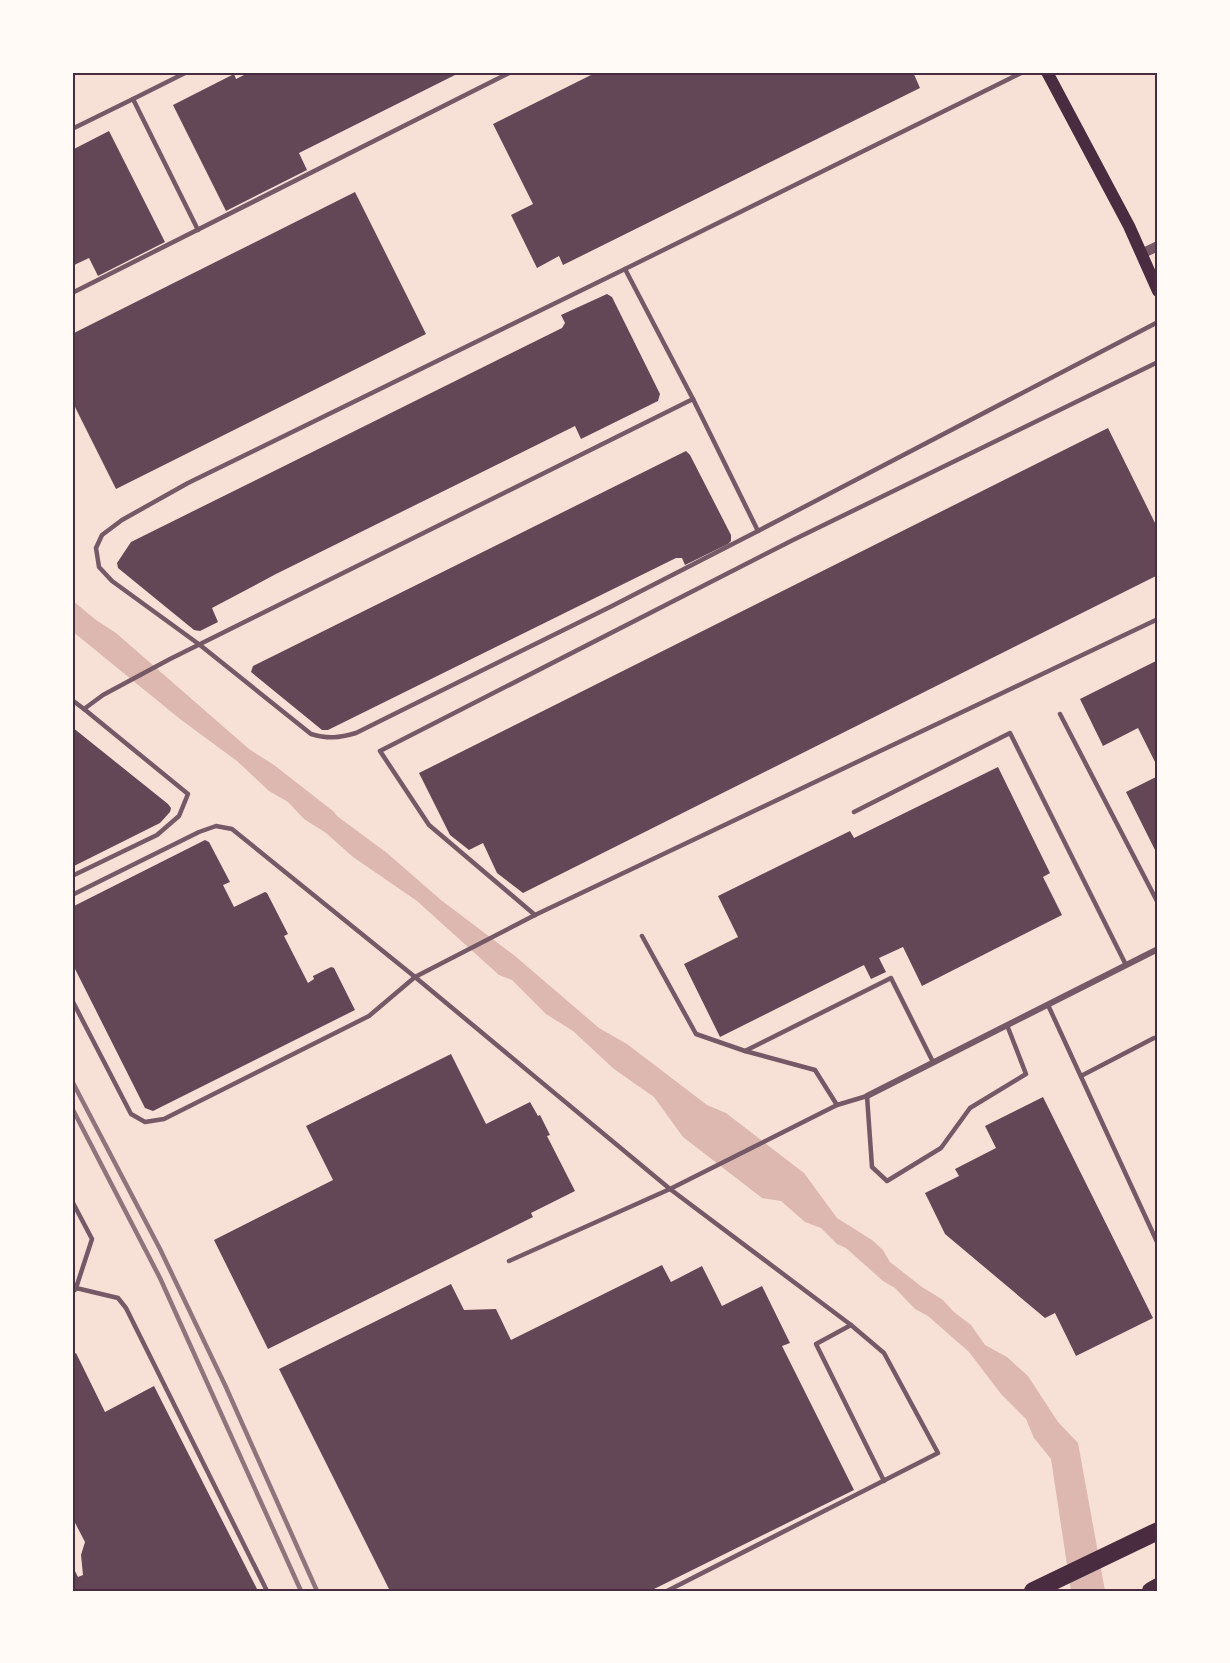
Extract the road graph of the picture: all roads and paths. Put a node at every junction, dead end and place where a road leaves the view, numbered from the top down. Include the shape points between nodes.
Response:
1 (187, 72) edge
2 (511, 72) edge
3 (1023, 72) edge
4 (1047, 72) edge
5 (133, 99) junction
6 (72, 129) edge
7 (198, 230) junction
8 (1158, 246) edge
9 (1141, 254) junction
10 (625, 269) junction
11 (1158, 291) edge
12 (72, 293) edge
13 (1158, 322) edge
14 (1158, 362) edge
15 (693, 399) junction
16 (758, 531) junction
17 (1158, 619) edge
18 (200, 645) junction
19 (72, 700) edge
20 (84, 709) junction
21 (1060, 714) dead end
22 (854, 812) dead end
23 (72, 876) edge
24 (1158, 888) edge
25 (1152, 891) junction
26 (72, 895) edge
27 (1158, 903) edge
28 (535, 915) junction
29 (642, 936) dead end
30 (1158, 949) edge
31 (1126, 965) junction
32 (415, 977) junction
33 (72, 1000) edge
34 (1048, 1005) junction
35 (1007, 1025) junction
36 (1154, 1038) dead end
37 (745, 1051) junction
38 (933, 1062) junction
39 (1081, 1076) junction
40 (867, 1096) junction
41 (837, 1105) junction
42 (670, 1189) junction
43 (72, 1201) edge
44 (1158, 1244) edge
45 (508, 1261) dead end
46 (74, 1289) edge
47 (851, 1325) junction
48 (884, 1480) junction
49 (1158, 1531) edge
50 (1158, 1587) edge
51 (267, 1591) edge
52 (668, 1591) edge
53 (1033, 1591) edge
54 (1151, 1591) edge

1 - 5 lane
2 - 7 lane
3 - 10 lane
4 - 9 main road
5 - 6 lane
5 - 7 lane
7 - 12 lane
8 - 9 street
9 - 11 main road
10 - 15 lane
10 - 18 lane via 188,483 102,535 96,548 99,567 112,581
13 - 16 lane
14 - 28 lane via 794,540 380,751 429,825
15 - 16 lane
15 - 18 lane
16 - 18 lane via 340,738 311,734
17 - 28 lane
18 - 20 lane
19 - 20 lane
20 - 23 lane via 188,794 179,816 157,835
21 - 25 lane
22 - 31 lane via 1010,734
24 - 25 lane
25 - 27 lane
26 - 32 lane via 199,832 216,826 232,829
28 - 32 lane
29 - 37 lane via 696,1034
30 - 31 street
31 - 34 street
32 - 33 lane via 369,1016 164,1119 145,1122 131,1114
32 - 42 lane
34 - 35 street
34 - 39 lane
35 - 38 street
35 - 40 lane via 1026,1074 969,1108 941,1148 887,1181 872,1167
36 - 39 lane
37 - 38 lane via 891,978
37 - 41 lane via 815,1070
38 - 40 street
39 - 44 lane
40 - 41 lane
41 - 42 lane
42 - 45 lane
42 - 47 lane
43 - 46 lane via 92,1239
46 - 51 lane via 117,1298 126,1308
47 - 48 lane via 816,1344
47 - 48 lane via 884,1353 938,1453
48 - 52 lane
49 - 53 highway
50 - 54 highway

